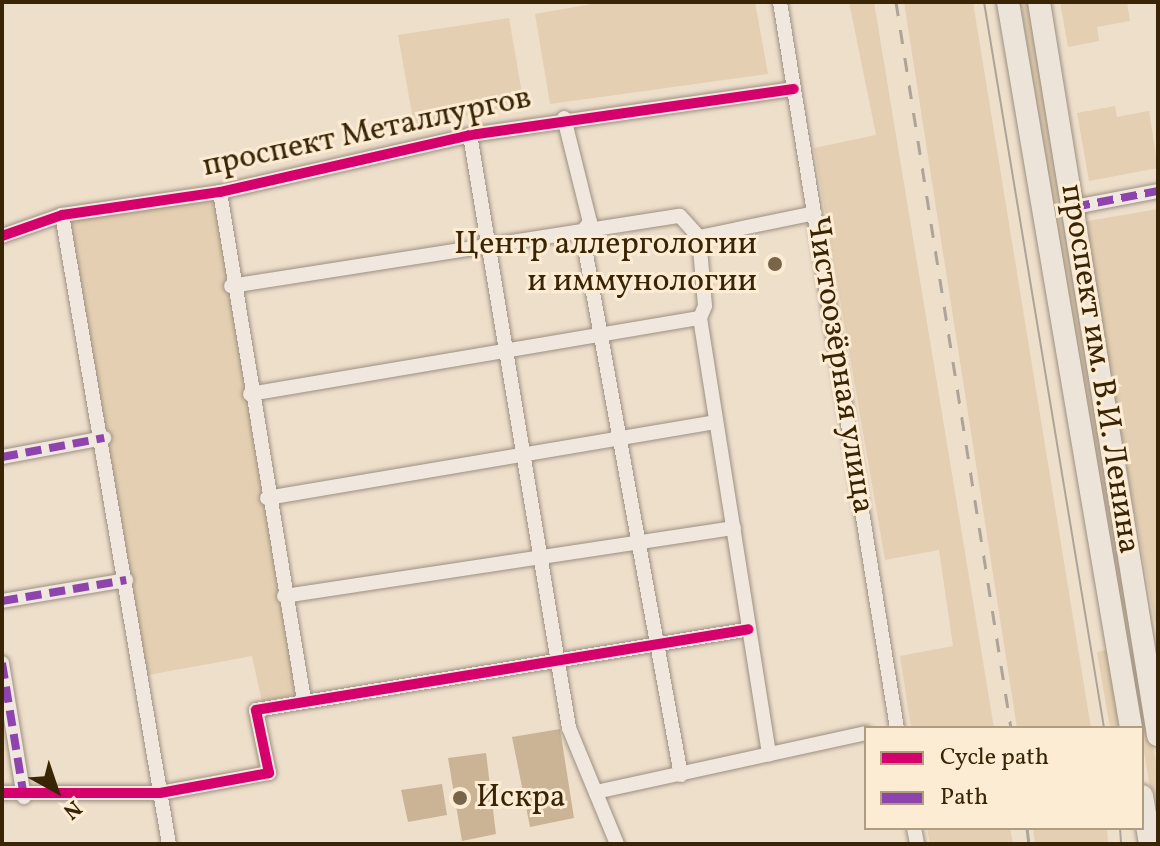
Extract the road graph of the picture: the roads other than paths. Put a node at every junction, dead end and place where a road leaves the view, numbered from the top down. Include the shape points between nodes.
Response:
1 (780, 2) edge
2 (1008, 2) edge
3 (1039, 2) edge
4 (794, 89) junction
5 (564, 118) junction
6 (470, 135) junction
7 (1158, 191) edge
8 (220, 192) junction
9 (1074, 207) junction
10 (815, 213) junction
11 (62, 215) junction
12 (582, 232) junction
13 (2, 236) edge
14 (699, 237) junction
15 (491, 246) junction
16 (231, 286) junction
17 (700, 318) junction
18 (600, 332) junction
19 (507, 351) junction
20 (250, 394) junction
21 (714, 422) junction
22 (619, 437) junction
23 (104, 438) junction
24 (524, 454) junction
25 (2, 457) edge
26 (267, 498) junction
27 (734, 528) junction
28 (640, 542) junction
29 (540, 557) junction
30 (126, 580) junction
31 (284, 596) junction
32 (2, 601) edge
33 (748, 629) junction
34 (1150, 638) edge
35 (658, 642) junction
36 (1117, 645) junction
37 (557, 656) junction
38 (2, 663) edge
39 (304, 700) junction
40 (894, 726) edge
41 (1131, 726) edge
42 (864, 733) edge
43 (1158, 735) edge
44 (769, 755) junction
45 (681, 775) junction
46 (596, 792) junction
47 (2, 793) edge
48 (160, 793) junction
49 (24, 797) junction
50 (1144, 808) edge
51 (169, 844) edge
52 (617, 844) edge
53 (1150, 844) edge

1 - 4 street, Чистоозёрная улица
2 - 36 main road, проспект им. В.И. Ленина
3 - 9 main road, проспект им. В.И. Ленина
4 - 5 street, проспект Металлургов
4 - 10 street, Чистоозёрная улица
5 - 6 street, проспект Металлургов
5 - 12 street via 590,222
6 - 8 street, проспект Металлургов
6 - 15 street
7 - 9 street
8 - 11 street, проспект Металлургов
8 - 16 street
9 - 34 main road, проспект им. В.И. Ленина
10 - 14 street
10 - 40 street, Чистоозёрная улица
11 - 13 street, проспект Металлургов
11 - 23 street
12 - 14 street via 680,216
12 - 15 street
12 - 18 street
14 - 17 street via 705,306
15 - 16 street
15 - 19 street
16 - 20 street
17 - 18 street
17 - 21 street
18 - 19 street
18 - 22 street
19 - 20 street
19 - 24 street
20 - 26 street
21 - 22 street
21 - 27 street
22 - 24 street
22 - 28 street
23 - 25 street
23 - 30 street
24 - 26 street
24 - 29 street
26 - 31 street
27 - 28 street
27 - 33 street
28 - 29 street
28 - 35 street
29 - 31 street
29 - 37 street
30 - 32 street
30 - 48 street
31 - 39 street
33 - 35 street
33 - 44 street
34 - 36 main road
34 - 43 main road, проспект им. В.И. Ленина
35 - 37 street
35 - 45 street
36 - 41 main road, проспект им. В.И. Ленина
37 - 39 street
37 - 46 street via 569,728
38 - 49 street
39 - 48 street via 256,710 269,773
42 - 44 street
44 - 45 street
45 - 46 street
46 - 52 street
47 - 49 street
48 - 49 street
48 - 51 street
50 - 53 main road

